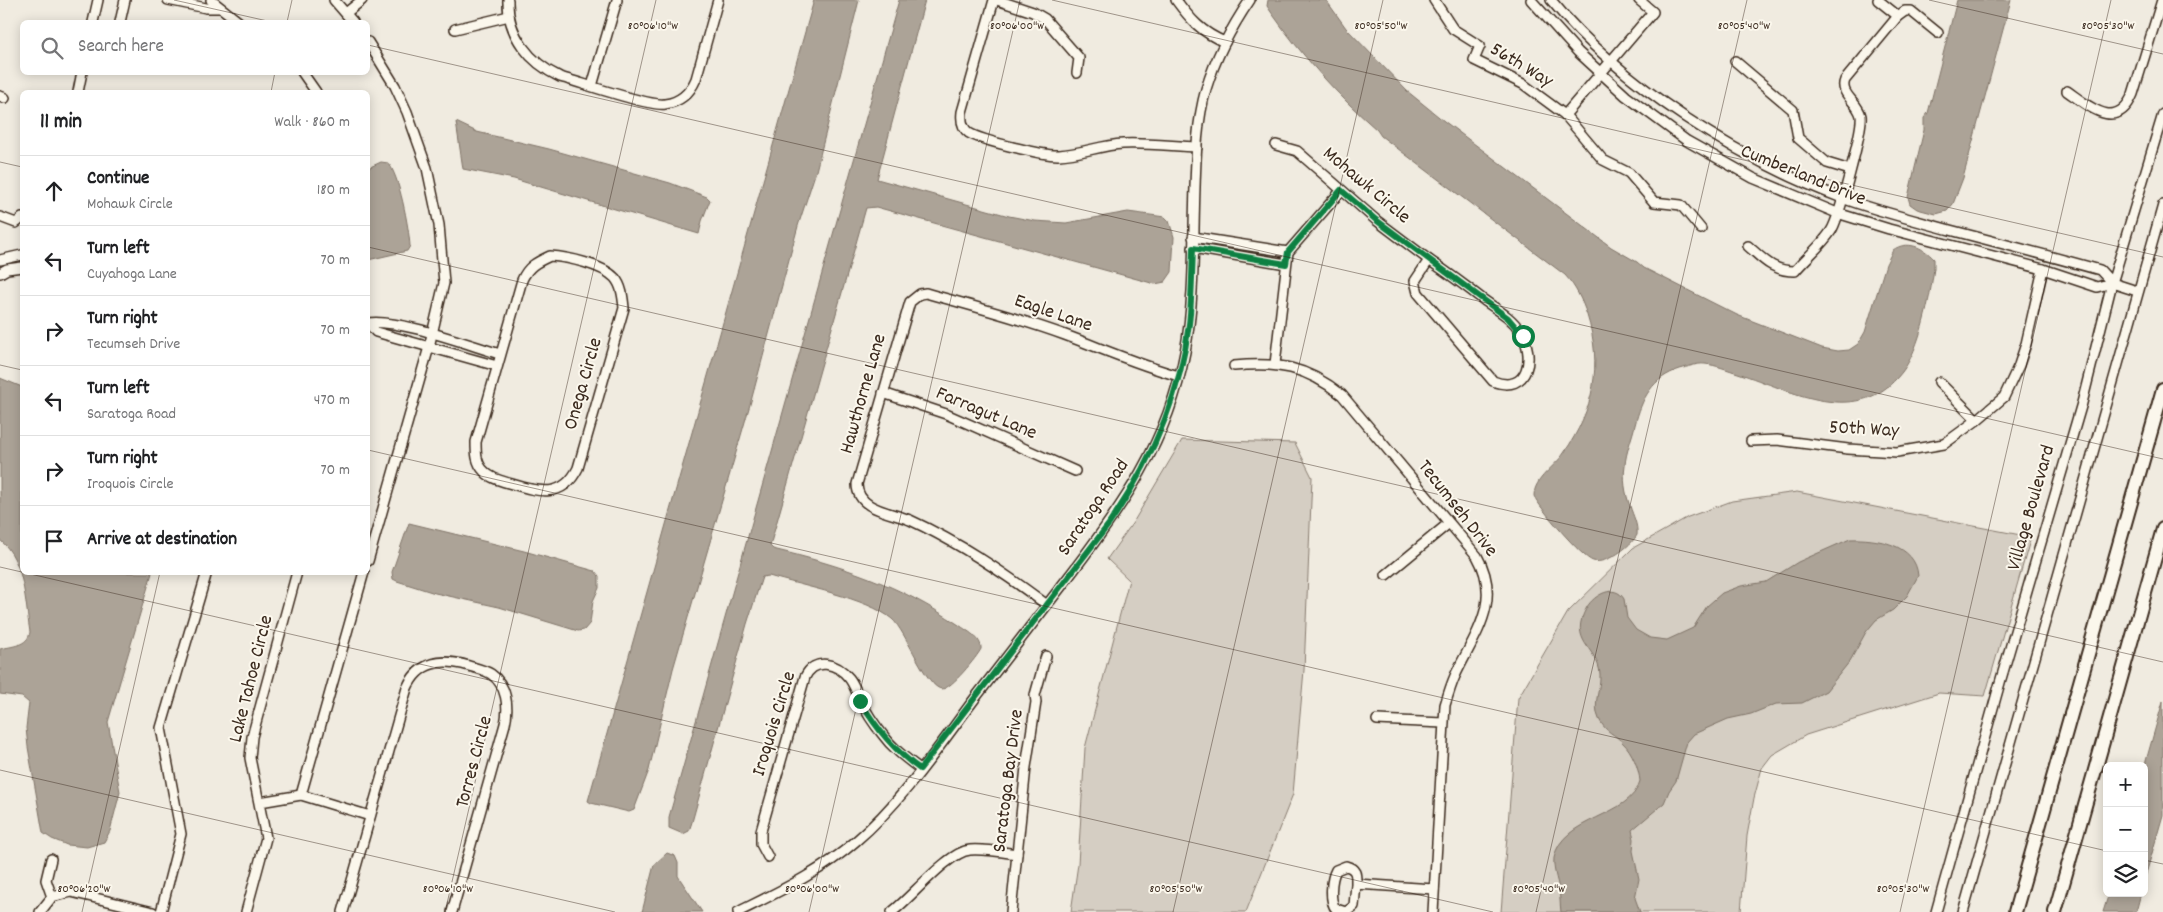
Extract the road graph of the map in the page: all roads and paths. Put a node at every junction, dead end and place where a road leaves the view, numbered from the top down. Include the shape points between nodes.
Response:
1 (98, 0) edge
2 (125, 0) edge
3 (168, 0) edge
4 (211, 0) edge
5 (334, 0) edge
6 (362, 0) edge
7 (508, 0) edge
8 (617, 0) edge
9 (718, 0) edge
10 (996, 0) edge
11 (1176, 0) edge
12 (1250, 0) edge
13 (1434, 0) edge
14 (1531, 0) edge
15 (1551, 0) edge
16 (1638, 0) edge
17 (1878, 0) edge
18 (2162, 0) edge
19 (220, 8) junction
20 (346, 13) junction
21 (509, 16) junction
22 (1898, 16) junction
23 (93, 20) edge
24 (120, 20) edge
25 (236, 20) edge
26 (351, 20) edge
27 (2160, 21) edge
28 (455, 29) dead end
29 (1938, 33) dead end
30 (1225, 42) junction
31 (370, 45) edge
32 (1734, 61) dead end
33 (1611, 62) junction
34 (1602, 72) junction
35 (1077, 73) dead end
36 (81, 75) edge
37 (304, 75) edge
38 (592, 86) junction
39 (78, 90) edge
40 (315, 90) edge
41 (2067, 91) dead end
42 (2163, 114) edge
43 (1565, 115) junction
44 (1276, 145) dead end
45 (1196, 147) junction
46 (1850, 170) junction
47 (1341, 190) junction
48 (2163, 205) edge
49 (1840, 206) junction
50 (0, 217) edge
51 (20, 220) edge
52 (1701, 229) dead end
53 (1193, 237) junction
54 (1748, 246) dead end
55 (1193, 248) junction
56 (1288, 252) junction
57 (19, 255) edge
58 (0, 260) edge
59 (1429, 260) junction
60 (1286, 264) junction
61 (20, 267) edge
62 (2043, 269) junction
63 (0, 273) edge
64 (2112, 283) junction
65 (2138, 291) junction
66 (914, 297) joint
67 (370, 323) edge
68 (370, 325) edge
69 (432, 334) junction
70 (429, 347) junction
71 (500, 354) junction
72 (1275, 364) junction
73 (497, 366) junction
74 (1234, 366) dead end
75 (1179, 376) junction
76 (1938, 382) dead end
77 (2163, 389) edge
78 (883, 393) junction
79 (1977, 420) junction
80 (1751, 442) dead end
81 (1074, 471) dead end
82 (1449, 523) junction
83 (2163, 529) edge
84 (370, 554) edge
85 (206, 575) edge
86 (297, 575) edge
87 (363, 575) edge
88 (1386, 575) dead end
89 (1046, 605) junction
90 (1046, 656) dead end
91 (1377, 720) dead end
92 (1443, 723) junction
93 (920, 769) junction
94 (301, 795) junction
95 (260, 802) junction
96 (370, 816) junction
97 (1017, 854) junction
98 (768, 857) dead end
99 (50, 859) dead end
100 (1356, 884) junction
101 (1434, 889) junction
102 (52, 897) junction
103 (40, 912) edge
104 (153, 912) edge
105 (161, 912) edge
106 (246, 912) edge
107 (343, 912) edge
108 (452, 912) edge
109 (738, 912) edge
110 (892, 912) edge
111 (1011, 912) edge
112 (1433, 912) edge
113 (1936, 912) edge
114 (1963, 912) edge
115 (2015, 912) edge
116 (2055, 912) edge

1 - 23 street
2 - 24 street
3 - 19 street
4 - 19 street
5 - 20 street
6 - 20 street
7 - 21 street
8 - 38 street
9 - 38 street via 696,79 683,97 663,105
10 - 35 street via 1022,7 1045,19 1079,58
10 - 45 street via 966,97 962,118 970,134 1037,153 1071,154 1124,144
11 - 30 street via 1204,32
12 - 30 street, Saratoga Road
13 - 43 street, 56th Way via 1453,29 1480,46 1474,60 1524,84
14 - 34 street, Cumberland Drive via 1578,52
15 - 33 street, Cumberland Drive
16 - 33 street via 1653,12
17 - 22 street
18 - 27 street
19 - 25 street
20 - 26 street
21 - 28 street
21 - 38 street via 521,46 538,64 560,77
22 - 29 street via 1911,11
22 - 46 street via 1842,86 1857,105 1862,123
27 - 41 street via 2128,106 2121,113 2100,113
30 - 45 street, Saratoga Road via 1206,89
31 - 69 street via 407,112 434,196 444,283
32 - 46 street via 1793,110 1798,138 1827,163
33 - 34 street
33 - 49 street, Cumberland Drive via 1660,100 1746,154 1806,183
34 - 43 street
34 - 49 street, Cumberland Drive via 1626,96 1687,141 1753,178
36 - 39 street
37 - 40 street
42 - 64 street, Village Boulevard
43 - 52 street via 1603,160 1630,173 1654,202 1681,205
44 - 47 street, Mohawk Circle via 1297,151
45 - 53 street, Saratoga Road
46 - 49 street
47 - 56 street
47 - 59 street, Mohawk Circle
48 - 65 street
49 - 54 street via 1832,230 1795,271 1780,271
49 - 62 street, Cumberland Drive via 1947,245
49 - 64 street, Cumberland Drive via 1927,224 2100,270
50 - 51 street via 16,223
53 - 55 street, Saratoga Road
53 - 56 street
55 - 60 street
55 - 75 street, Saratoga Road via 1189,325
56 - 60 street
57 - 58 street
57 - 61 street
59 - 59 street, Mohawk Circle via 1508,318 1520,331 1528,361 1525,373 1516,383 1504,386 1493,381 1418,293 1415,281
60 - 72 street
61 - 63 street
62 - 64 street, Cumberland Drive via 2097,287
62 - 79 street, 50th Way via 2019,365 2004,397
64 - 65 street, Cumberland Drive
64 - 113 street, Village Boulevard via 2082,403
65 - 114 street
66 - 75 street, Eagle Lane via 926,293 1010,316
66 - 78 street, Hawthorne Lane via 907,308
67 - 69 street via 378,321
68 - 70 street via 376,332
69 - 70 street
69 - 71 street
70 - 73 street
70 - 84 street
71 - 73 street, Onega Circle
71 - 73 street, Onega Circle via 522,280 532,264 550,256 562,256 605,270 616,279 622,291 624,308 578,468 566,485 540,492 495,480 478,463 476,442
72 - 74 street, Tecumseh Drive
72 - 82 street, Tecumseh Drive via 1317,377 1342,395
75 - 89 street, Saratoga Road via 1162,430 1140,476 1109,524
76 - 79 street
77 - 115 highway
78 - 81 street, Farragut Lane via 946,414
78 - 89 street, Hawthorne Lane via 857,484 859,496 863,501 964,547
79 - 80 street, 50th Way via 1944,444 1898,452 1778,440
82 - 88 street
82 - 92 street, Tecumseh Drive via 1480,562 1488,597 1483,618 1450,688
83 - 116 highway
85 - 105 street via 161,728 180,834
86 - 95 street, Lake Tahoe Circle via 252,737 250,758
87 - 94 street
89 - 93 street, Saratoga Road
90 - 97 street, Saratoga Bay Drive via 1036,695
91 - 92 street
92 - 101 street, Tecumseh Drive
93 - 98 street, Iroquois Circle via 884,736 843,672 825,664 812,667 805,677 761,831
93 - 109 street, Saratoga Road via 879,819 837,857 792,885
94 - 95 street
94 - 96 street
95 - 106 street, Lake Tahoe Circle via 266,838
96 - 107 street, Torres Circle
96 - 108 street, Torres Circle via 406,688 414,674 428,665 444,661 491,674 502,688 507,715
97 - 110 street via 977,850 958,853
97 - 111 street, Saratoga Bay Drive
99 - 102 street via 46,880
100 - 100 street via 1354,906 1346,912 1336,909 1332,900 1336,870 1346,866 1353,869
100 - 101 street
101 - 112 street, Tecumseh Drive
102 - 103 street
102 - 104 street via 71,892

